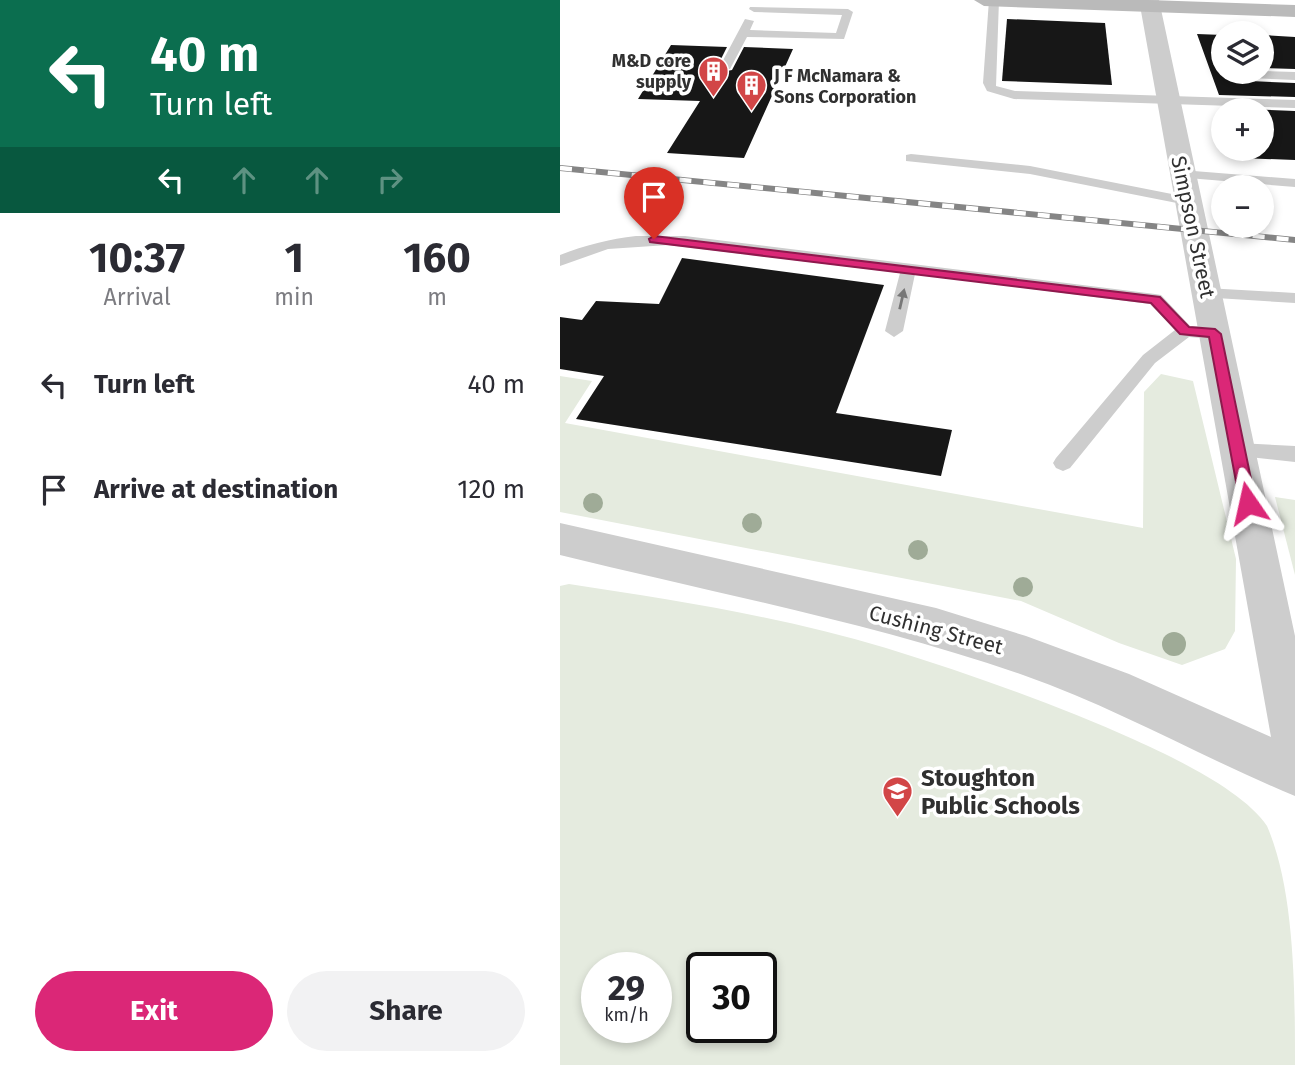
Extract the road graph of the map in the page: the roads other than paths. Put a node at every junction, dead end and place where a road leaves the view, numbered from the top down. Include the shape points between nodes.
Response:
1 (984, 0) edge
2 (994, 0) edge
3 (1149, 3) edge
4 (757, 4) edge
5 (1295, 11) edge
6 (742, 33) junction
7 (726, 66) dead end
8 (1274, 75) edge
9 (1295, 76) edge
10 (1168, 100) junction
11 (1295, 104) edge
12 (911, 158) dead end
13 (1295, 183) edge
14 (1184, 187) junction
15 (560, 261) edge
16 (909, 268) junction
17 (1206, 293) junction
18 (1295, 298) edge
19 (894, 331) dead end
20 (1200, 332) junction
21 (1238, 450) junction
22 (1295, 454) edge
23 (1063, 463) dead end
24 (560, 539) edge
25 (1295, 743) edge
26 (1295, 772) edge

1 - 2 main road
2 - 3 main road
2 - 10 lane via 991,88 1014,95
3 - 5 main road
3 - 10 street, Simpson Street
4 - 6 lane
4 - 6 lane via 849,12 840,37
6 - 7 lane
8 - 9 lane
10 - 11 lane
10 - 14 street, Simpson Street
12 - 14 lane
13 - 14 lane
14 - 17 street, Simpson Street
15 - 16 lane via 603,244 654,239
19 -> 16 lane
16 - 20 lane via 1155,299
17 - 18 lane
17 - 20 street, Simpson Street
20 - 21 street, Simpson Street
20 - 23 lane via 1149,359
21 - 22 lane
21 - 25 street, Simpson Street
24 - 26 street, Cushing Street via 936,627 1129,695

